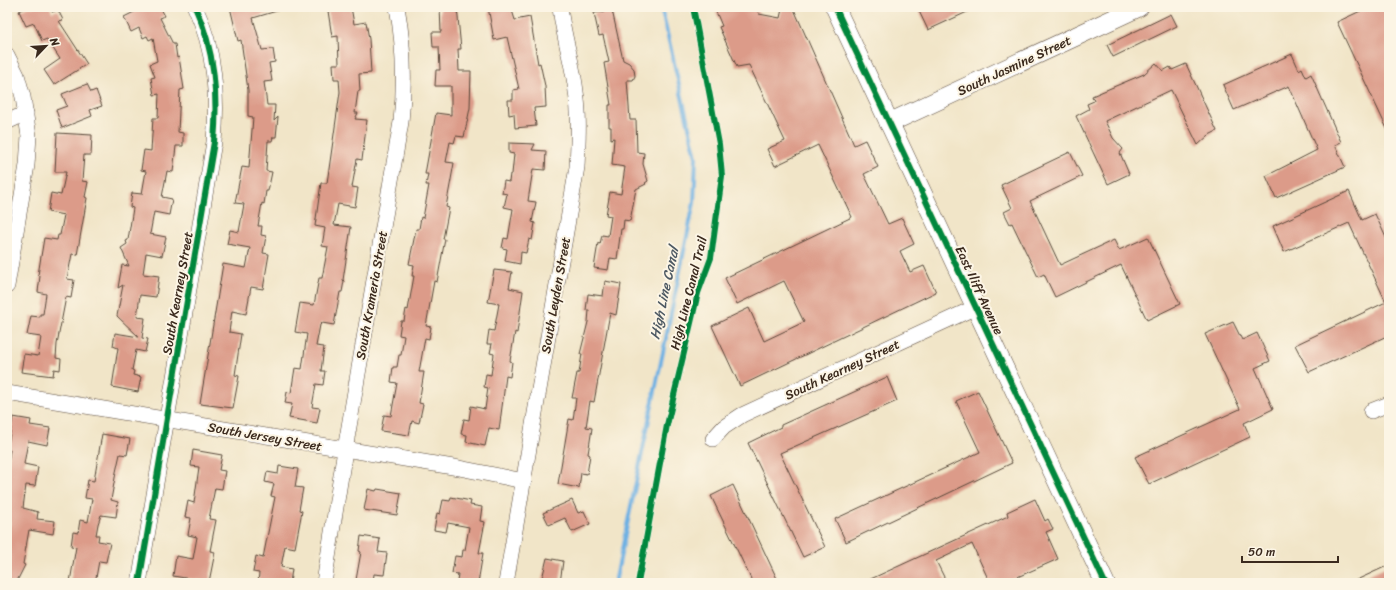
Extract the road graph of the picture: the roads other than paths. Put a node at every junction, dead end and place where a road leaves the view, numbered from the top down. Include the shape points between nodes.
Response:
1 (195, 7) edge
2 (397, 7) edge
3 (560, 7) edge
4 (835, 7) edge
5 (1139, 7) edge
6 (7, 55) edge
7 (26, 113) junction
8 (7, 122) edge
9 (889, 124) junction
10 (7, 286) edge
11 (976, 307) junction
12 (7, 393) edge
13 (1389, 404) edge
14 (1371, 412) dead end
15 (167, 420) junction
16 (713, 439) dead end
17 (345, 450) junction
18 (524, 481) junction
19 (139, 583) edge
20 (324, 583) edge
21 (506, 583) edge
22 (1105, 583) edge

1 - 15 street, South Kearney Street via 213,64 216,112 214,142
2 - 17 street, South Krameria Street via 403,61 401,122
3 - 18 street, South Leyden Street via 576,91 579,140 577,167
4 - 9 street, East Iliff Avenue
5 - 9 street, South Jasmine Street
6 - 7 street via 16,76
7 - 8 street
7 - 10 street via 29,136 27,165
9 - 11 street, East Iliff Avenue
11 - 16 street, South Kearney Street via 742,415 724,427
11 - 22 street, East Iliff Avenue
12 - 15 street, South Jersey Street
13 - 14 street
15 - 17 street, South Jersey Street
15 - 19 street, South Kearney Street
17 - 18 street, South Jersey Street
17 - 20 street, South Krameria Street
18 - 21 street, South Leyden Street

